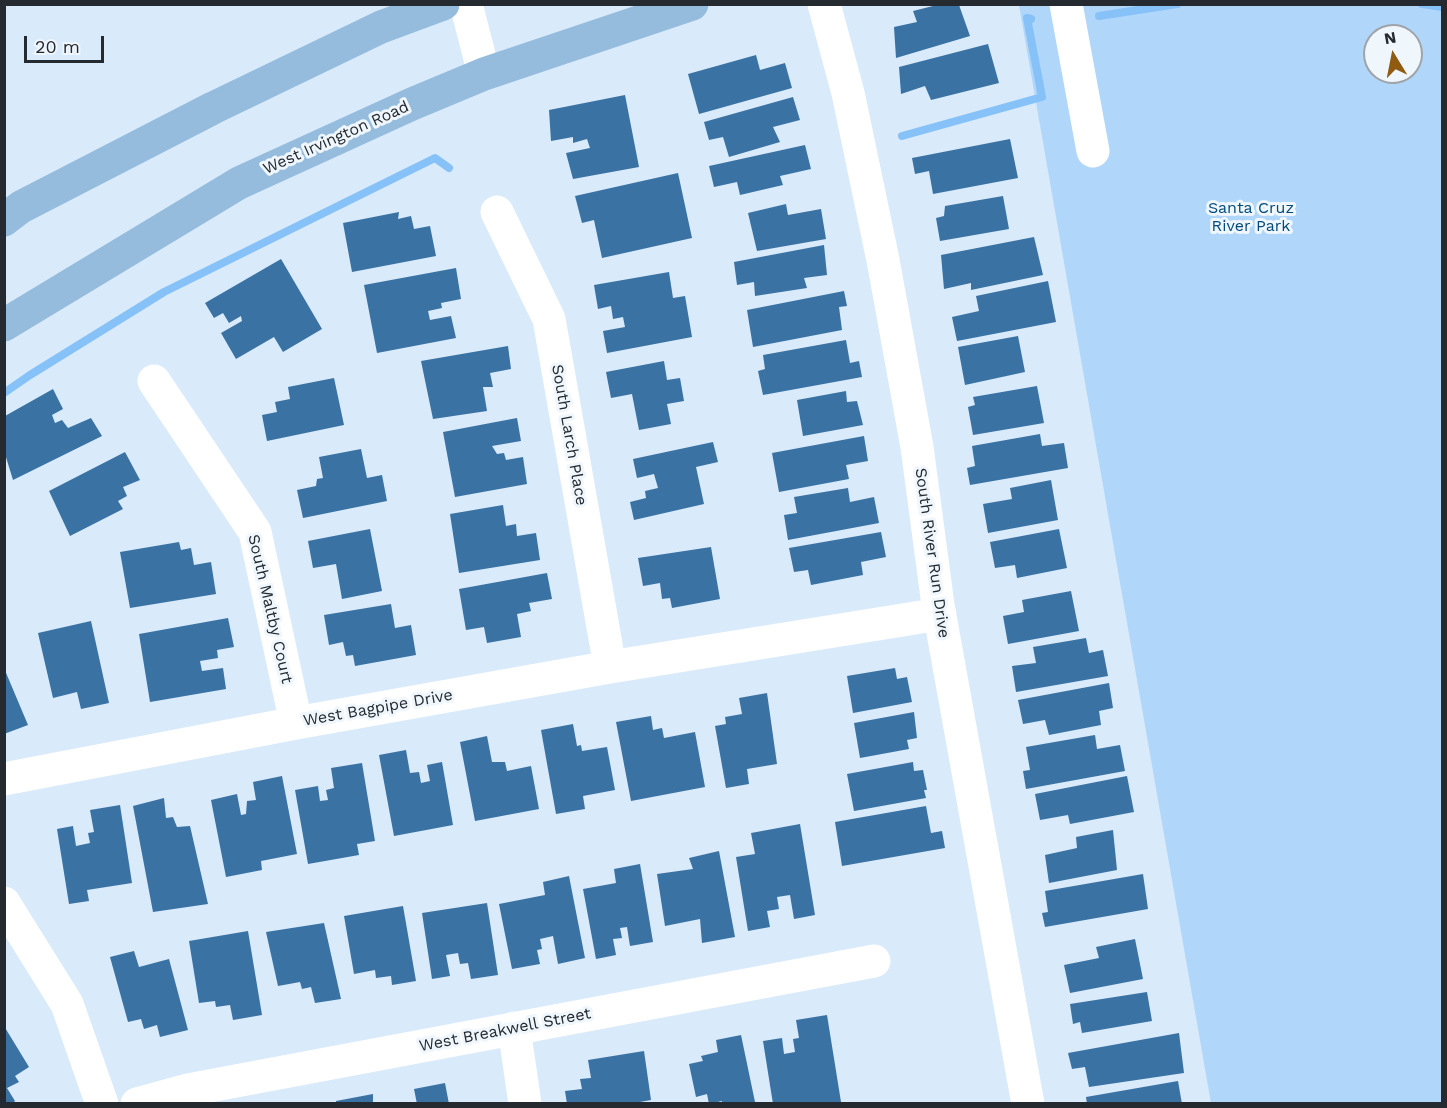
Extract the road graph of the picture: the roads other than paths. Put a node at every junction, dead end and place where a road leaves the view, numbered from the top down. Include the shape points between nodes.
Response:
1 (443, 4) edge
2 (466, 4) edge
3 (692, 4) edge
4 (824, 4) edge
5 (1066, 4) edge
6 (484, 74) junction
7 (1093, 151) dead end
8 (497, 212) dead end
9 (4, 220) edge
10 (4, 325) edge
11 (154, 381) dead end
12 (940, 614) junction
13 (610, 667) junction
14 (296, 723) junction
15 (4, 779) edge
16 (4, 903) edge
17 (874, 961) dead end
18 (514, 1028) junction
19 (102, 1104) edge
20 (137, 1104) edge
21 (525, 1104) edge
22 (1028, 1104) edge

1 - 9 main road via 381,27 213,108 21,207
2 - 6 street
3 - 6 main road, West Irvington Road
4 - 12 street, South River Run Drive via 848,93 884,260
5 - 7 street
6 - 10 main road, West Irvington Road via 239,183
8 - 13 street, South Larch Place via 549,319
11 - 14 street, South Maltby Court via 255,532
12 - 13 street, West Bagpipe Drive
12 - 22 street, South River Run Drive
13 - 14 street, West Bagpipe Drive
14 - 15 street, West Bagpipe Drive
16 - 19 street via 67,1004
17 - 18 street, West Breakwell Street
18 - 20 street, West Breakwell Street via 188,1090
18 - 21 street

